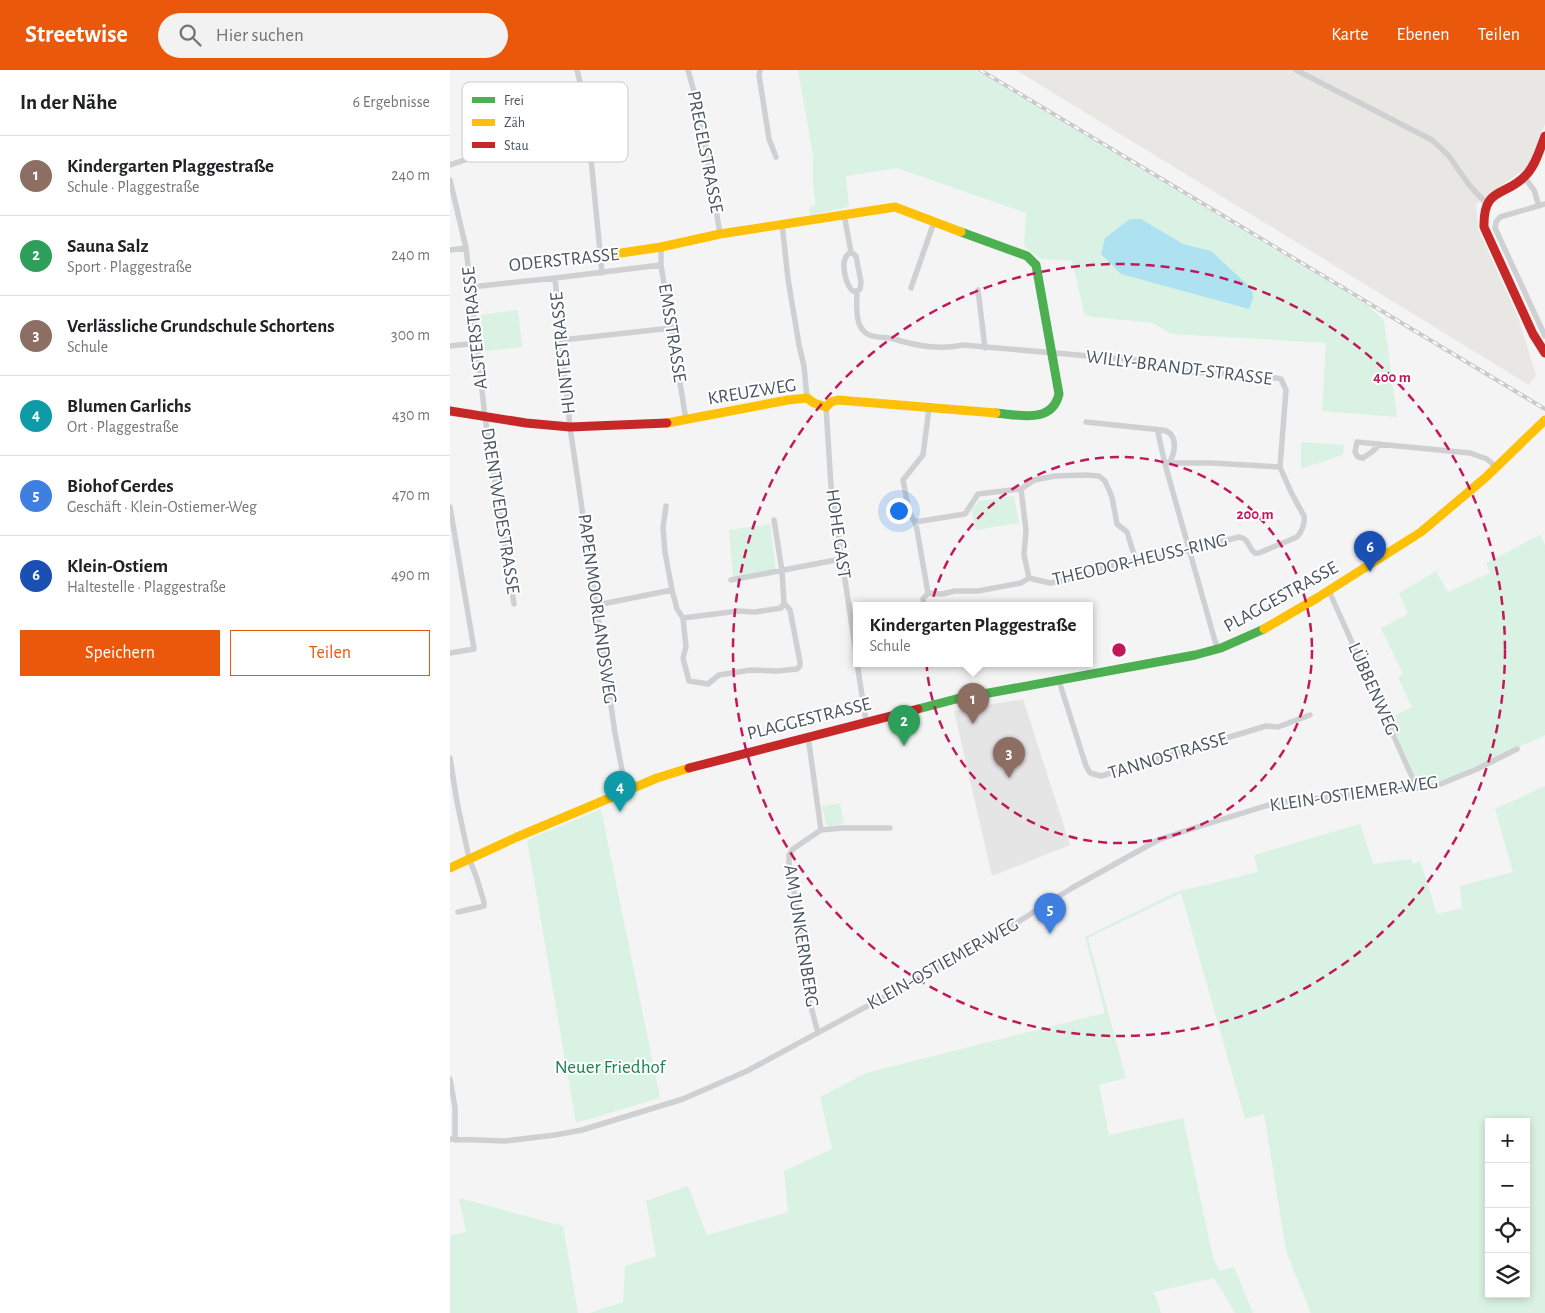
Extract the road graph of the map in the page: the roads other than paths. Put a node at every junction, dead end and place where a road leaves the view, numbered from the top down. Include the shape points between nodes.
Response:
1 (688, 70) edge
2 (760, 70) edge
3 (1296, 70) edge
4 (1545, 136) edge
5 (776, 157) dead end
6 (462, 161) edge
7 (591, 162) edge
8 (450, 165) edge
9 (1524, 177) junction
10 (450, 180) edge
11 (1486, 203) junction
12 (1542, 205) edge
13 (844, 214) junction
14 (934, 222) junction
15 (782, 224) junction
16 (720, 234) junction
17 (660, 247) junction
18 (466, 248) junction
19 (450, 250) edge
20 (851, 252) junction
21 (601, 256) junction
22 (661, 265) junction
23 (602, 272) junction
24 (555, 278) junction
25 (471, 287) junction
26 (911, 288) dead end
27 (978, 290) dead end
28 (857, 291) junction
29 (672, 328) junction
30 (1545, 336) edge
31 (562, 340) junction
32 (477, 343) junction
33 (450, 346) edge
34 (985, 348) junction
35 (1052, 353) junction
36 (1545, 353) edge
37 (807, 398) junction
38 (826, 407) junction
39 (928, 408) junction
40 (450, 411) edge
41 (485, 417) junction
42 (686, 420) junction
43 (1545, 420) edge
44 (1086, 422) dead end
45 (570, 427) junction
46 (1162, 430) junction
47 (1283, 435) joint
48 (1380, 444) dead end
49 (1167, 464) junction
50 (1280, 467) junction
51 (1497, 468) junction
52 (1021, 489) junction
53 (666, 506) dead end
54 (450, 507) edge
55 (774, 520) dead end
56 (915, 522) junction
57 (1190, 550) junction
58 (841, 559) junction
59 (1136, 560) junction
60 (782, 571) junction
61 (1029, 578) junction
62 (731, 580) dead end
63 (672, 590) junction
64 (1329, 591) junction
65 (928, 593) junction
66 (924, 602) edge
67 (784, 603) junction
68 (514, 604) dead end
69 (597, 605) junction
70 (683, 618) junction
71 (853, 636) edge
72 (1219, 649) junction
73 (450, 653) edge
74 (858, 667) edge
75 (1060, 681) junction
76 (1310, 715) dead end
77 (866, 721) junction
78 (808, 736) junction
79 (1517, 749) dead end
80 (450, 758) edge
81 (1417, 788) junction
82 (626, 791) junction
83 (890, 828) dead end
84 (821, 830) junction
85 (469, 858) junction
86 (450, 868) edge
87 (458, 912) dead end
88 (818, 1033) junction
89 (450, 1078) edge
90 (453, 1140) edge

1 - 16 street, PREGELSTRASSE via 700,114
2 - 5 street via 769,138
3 - 11 street via 1432,140
4 - 9 street via 1532,168
6 - 8 street
7 - 21 street
9 - 11 street
9 - 12 street
10 - 18 street, ALSTERSTRASSE
11 - 36 street via 1484,227 1533,334
12 - 30 street via 1500,217 1495,228
13 - 14 street, ODERSTRASSE via 896,207
13 - 15 street, ODERSTRASSE
13 - 20 street
14 - 26 street
14 - 35 street, ODERSTRASSE via 1027,256 1036,265
15 - 16 street, ODERSTRASSE
15 - 37 street
16 - 17 street, ODERSTRASSE
17 - 21 street, ODERSTRASSE
17 - 22 street, EMSSTRASSE
18 - 19 street
18 - 25 street, ALSTERSTRASSE
20 - 28 street via 856,256 861,282
20 - 28 street via 844,263 846,283 848,288
21 - 23 street
22 - 23 street, ODERSTRASSE
22 - 29 street, EMSSTRASSE
23 - 24 street, ODERSTRASSE
24 - 25 street, ODERSTRASSE
24 - 31 street, HUNTESTRASSE
25 - 32 street, ALSTERSTRASSE
27 - 34 street
28 - 34 street via 858,318 866,334 918,346
29 - 31 street
29 - 42 street, EMSSTRASSE
31 - 45 street, HUNTESTRASSE
32 - 33 street
32 - 41 street, ALSTERSTRASSE
34 - 35 street
35 - 39 street, ODERSTRASSE via 1058,402 1044,414 1029,416
35 - 47 street, WILLY-BRANDT-STRASSE via 1146,361 1192,372 1277,377 1286,390
37 - 38 street, KREUZWEG
37 - 42 street, KREUZWEG
38 - 39 street via 838,400
38 - 58 street, HOHE GAST via 831,486
39 - 56 street via 923,454 903,480 908,512
40 - 41 street, KREUZWEG
41 - 45 street, KREUZWEG
41 - 68 street, DRENTWEDESTRASSE
42 - 45 street, KREUZWEG
43 - 51 street, PLAGGESTRASSE
44 - 46 street
45 - 69 street, PAPENMOORLANDSWEG
46 - 49 street via 1158,433
46 - 49 street via 1170,433 1174,442 1173,456
47 - 50 street, THEODOR-HEUSS-RING
48 - 51 street via 1470,453 1487,459
49 - 50 street
49 - 57 street
50 - 57 street, THEODOR-HEUSS-RING via 1304,516 1297,538 1256,553 1244,538 1239,537
51 - 64 street, PLAGGESTRASSE via 1420,533
52 - 56 street via 978,494 966,514
52 - 59 street via 1034,480 1055,476 1099,476 1105,481 1118,524 1126,532
52 - 61 street via 1026,530 1024,556
53 - 63 street via 663,528
54 - 73 street via 474,649
55 - 60 street
56 - 65 street
57 - 59 street, THEODOR-HEUSS-RING
57 - 72 street
58 - 60 street
58 - 71 street, HOHE GAST
59 - 61 street, THEODOR-HEUSS-RING via 1050,584
60 - 62 street
60 - 67 street
61 - 65 street, THEODOR-HEUSS-RING via 1021,584 978,591
63 - 69 street
63 - 70 street via 676,609
64 - 72 street, PLAGGESTRASSE via 1275,623
64 - 81 street, LÜBBENWEG
65 - 66 street
67 - 70 street via 781,608 755,612
67 - 70 street via 790,610 800,666 797,669 751,670 719,675 708,684 689,681 683,658 686,647
69 - 82 street, PAPENMOORLANDSWEG
72 - 75 street, PLAGGESTRASSE
74 - 77 street, HOHE GAST
75 - 76 street, TANNOSTRASSE via 1086,766 1090,773 1101,776 1266,726 1278,727
75 - 77 street, PLAGGESTRASSE via 961,698
77 - 78 street, PLAGGESTRASSE
78 - 82 street, PLAGGESTRASSE via 706,763
78 - 84 street
79 - 81 street, KLEIN-OSTIEMER-WEG via 1438,785
80 - 85 street
81 - 88 street, KLEIN-OSTIEMER-WEG via 1275,803 1158,840 1007,929
82 - 85 street, PLAGGESTRASSE
83 - 84 street
84 - 88 street, AM JUNKERNBERG via 789,855 810,1003
85 - 86 street, PLAGGESTRASSE
85 - 87 street via 484,906
88 - 90 street, KLEIN-OSTIEMER-WEG via 747,1071 691,1095 582,1130 505,1141
89 - 90 street via 455,1107

